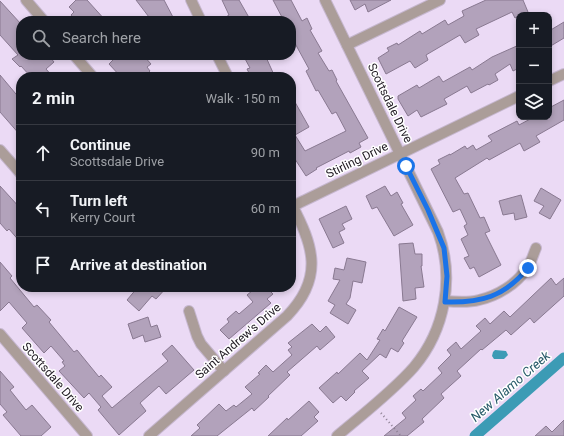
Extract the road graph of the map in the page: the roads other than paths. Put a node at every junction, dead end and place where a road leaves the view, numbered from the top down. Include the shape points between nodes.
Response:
1 (26, 0) edge
2 (191, 0) edge
3 (325, 0) edge
4 (440, 0) edge
5 (40, 16) edge
6 (199, 16) edge
7 (347, 45) junction
8 (78, 60) edge
9 (220, 60) edge
10 (89, 72) edge
11 (226, 72) edge
12 (564, 74) edge
13 (552, 80) edge
14 (516, 97) edge
15 (0, 150) edge
16 (400, 154) junction
17 (16, 168) edge
18 (296, 203) edge
19 (296, 214) edge
20 (536, 248) dead end
21 (445, 302) junction
22 (189, 311) dead end
23 (0, 334) edge
24 (224, 371) junction
25 (87, 436) edge
26 (150, 436) edge
27 (337, 436) edge

1 - 5 street
2 - 6 street
3 - 7 street, Scottsdale Drive
4 - 7 street
7 - 16 street, Scottsdale Drive
8 - 10 street
9 - 11 street
12 - 13 street
14 - 16 street, Stirling Drive
15 - 17 street
16 - 18 street, Stirling Drive
16 - 21 street, Scottsdale Drive via 444,248 447,276
19 - 24 street, Saint Andrew's Drive via 310,248 312,264 307,289 298,305 287,316
20 - 21 street via 528,268 508,288 478,301
21 - 27 street, Scottsdale Drive via 437,331 415,366
22 - 24 street via 201,344
23 - 25 street, Scottsdale Drive
24 - 26 street, Saint Andrew's Drive

